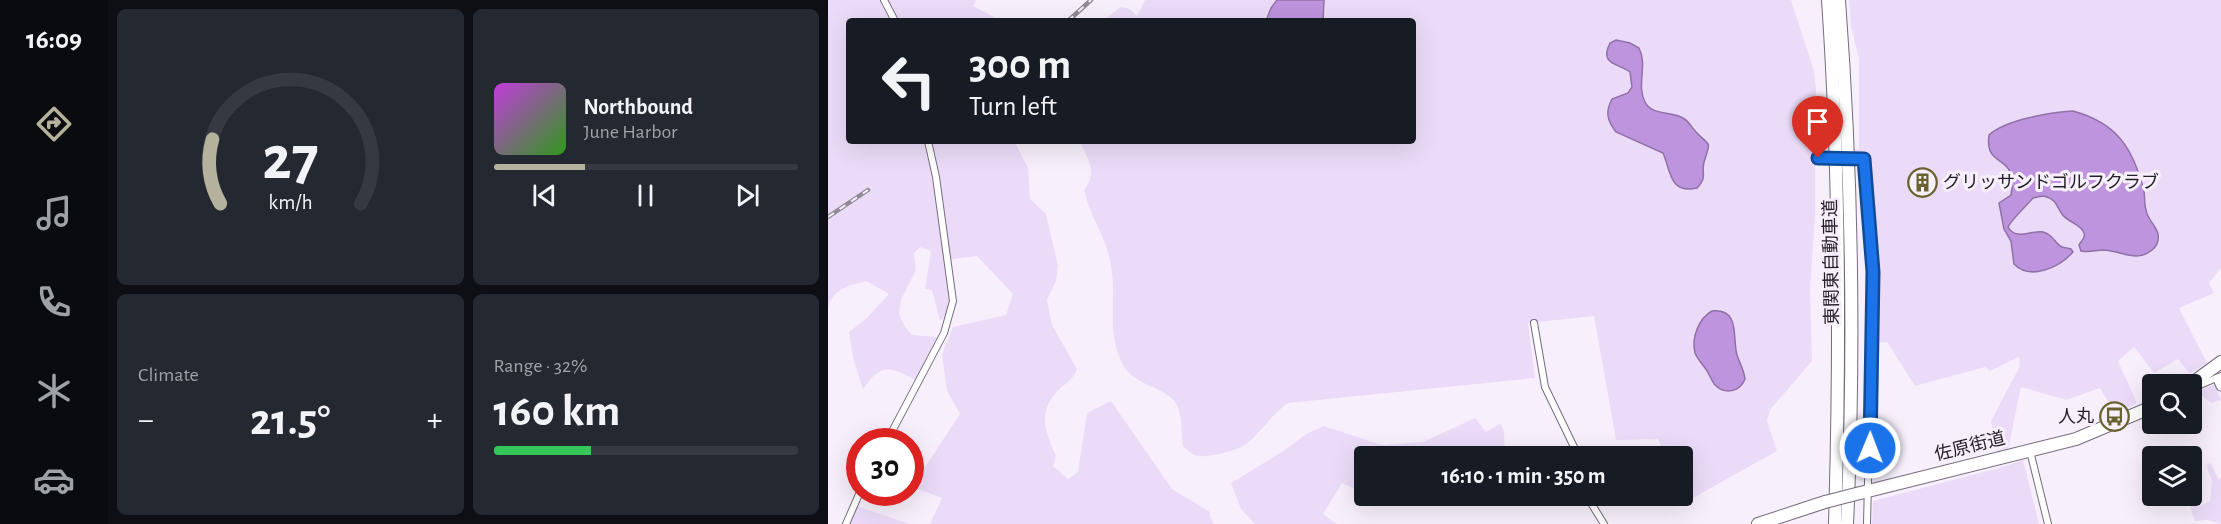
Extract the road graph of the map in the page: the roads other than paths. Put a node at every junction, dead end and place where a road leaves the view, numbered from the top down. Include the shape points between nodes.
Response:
1 (884, 0) edge
2 (1828, 0) edge
3 (1839, 0) edge
4 (893, 18) edge
5 (929, 144) edge
6 (1818, 158) dead end
7 (1534, 323) dead end
8 (2221, 362) edge
9 (2202, 376) edge
10 (2220, 380) edge
11 (2202, 384) edge
12 (2142, 412) edge
13 (894, 428) edge
14 (1574, 446) edge
15 (2030, 451) junction
16 (1865, 492) junction
17 (854, 506) edge
18 (1593, 506) edge
19 (846, 524) edge
20 (1604, 524) edge
21 (1758, 524) edge
22 (1835, 524) edge
23 (1847, 524) edge
24 (1867, 524) edge
25 (2048, 524) edge

1 - 4 street
2 - 22 highway, 東関東自動車道 via 1836,139
3 - 23 highway, 東関東自動車道 via 1851,250
5 - 13 street via 953,301 944,333
6 - 16 street, bridge via 1864,159 1873,272
7 - 14 street via 1545,387
8 - 9 highway
10 - 11 street
12 - 15 highway, 佐原街道 via 2092,434
15 - 16 highway, 佐原街道
15 - 25 street
16 - 21 highway, 佐原街道, bridge
16 - 24 street
17 - 19 street
18 - 20 street

